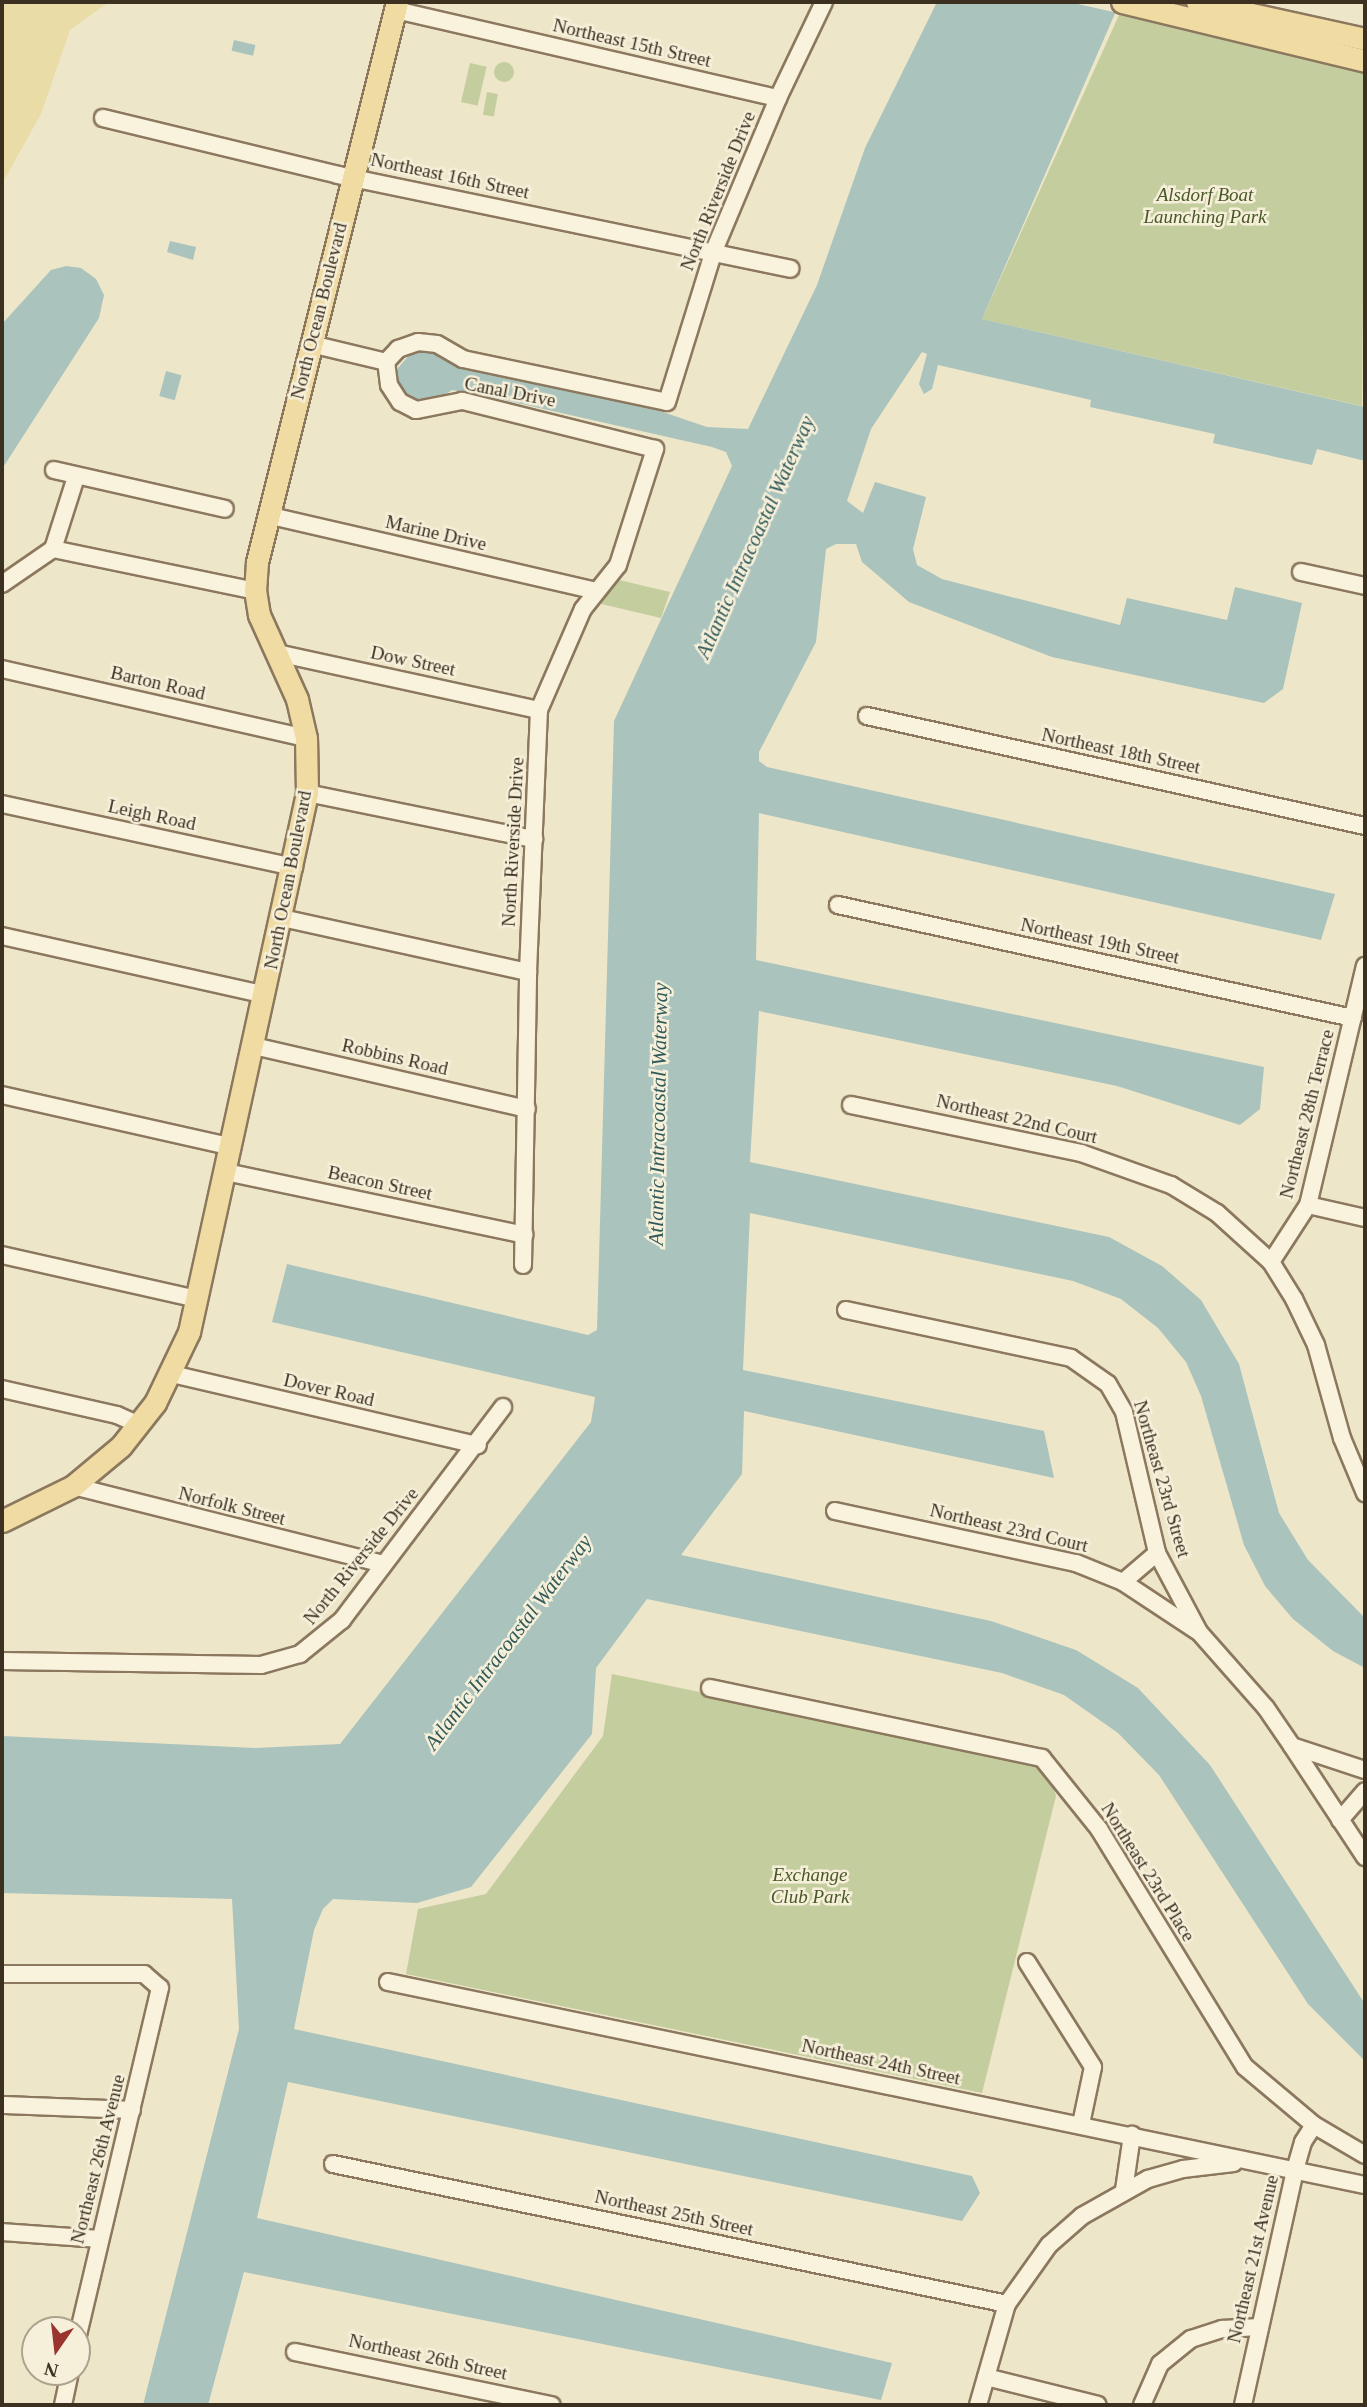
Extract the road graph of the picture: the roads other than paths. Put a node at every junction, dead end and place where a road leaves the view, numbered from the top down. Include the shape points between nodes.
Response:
1 (824, 2) edge
2 (1197, 2) edge
3 (1127, 3) edge
4 (397, 6) edge
5 (1365, 39) edge
6 (1365, 61) edge
7 (778, 98) junction
8 (103, 118) dead end
9 (354, 177) junction
10 (713, 253) junction
11 (790, 269) dead end
12 (311, 344) junction
13 (386, 362) junction
14 (667, 402) joint
15 (655, 449) joint
16 (54, 470) dead end
17 (76, 477) junction
18 (225, 509) dead end
19 (267, 515) junction
20 (53, 549) junction
21 (1301, 572) dead end
22 (2, 584) edge
23 (1365, 586) edge
24 (595, 591) junction
25 (255, 592) junction
26 (277, 653) junction
27 (2, 670) edge
28 (539, 710) junction
29 (867, 716) dead end
30 (306, 738) junction
31 (307, 793) junction
32 (2, 804) edge
33 (1365, 826) edge
34 (534, 839) junction
35 (294, 867) junction
36 (838, 905) dead end
37 (282, 918) junction
38 (2, 936) edge
39 (1365, 966) edge
40 (528, 972) junction
41 (265, 995) junction
42 (1353, 1018) junction
43 (254, 1046) junction
44 (2, 1095) edge
45 (851, 1105) dead end
46 (527, 1109) junction
47 (232, 1147) junction
48 (226, 1172) junction
49 (1308, 1205) junction
50 (1365, 1218) edge
51 (524, 1235) junction
52 (2, 1255) edge
53 (1271, 1262) junction
54 (523, 1265) dead end
55 (198, 1299) junction
56 (846, 1310) dead end
57 (172, 1374) junction
58 (2, 1389) edge
59 (503, 1407) dead end
60 (139, 1425) junction
61 (478, 1445) junction
62 (73, 1486) junction
63 (1365, 1493) edge
64 (835, 1511) dead end
65 (2, 1521) edge
66 (1157, 1553) junction
67 (383, 1564) junction
68 (1123, 1582) junction
69 (1199, 1632) junction
70 (2, 1661) edge
71 (710, 1688) dead end
72 (1292, 1746) junction
73 (1365, 1770) edge
74 (1365, 1791) edge
75 (1340, 1820) junction
76 (1365, 1857) edge
77 (1027, 1962) dead end
78 (2, 1974) edge
79 (388, 1982) dead end
80 (2, 2105) edge
81 (132, 2110) junction
82 (1081, 2124) junction
83 (1314, 2125) junction
84 (1132, 2136) junction
85 (1365, 2155) edge
86 (333, 2164) dead end
87 (1268, 2164) junction
88 (1295, 2170) junction
89 (1365, 2185) edge
90 (1124, 2190) junction
91 (2, 2232) edge
92 (99, 2239) junction
93 (1007, 2304) junction
94 (82, 2316) edge
95 (1260, 2327) junction
96 (295, 2352) dead end
97 (986, 2377) junction
98 (67, 2386) edge
99 (63, 2405) edge
100 (552, 2405) edge
101 (978, 2405) edge
102 (1098, 2405) edge
103 (1142, 2405) edge
104 (1243, 2405) edge

1 - 7 street, North Riverside Drive
2 - 5 main road
3 - 6 main road
4 - 7 street, Northeast 15th Street
4 - 9 main road, North Ocean Boulevard
7 - 10 street, North Riverside Drive
8 - 9 street, Northeast 16th Street
9 - 10 street, Northeast 16th Street
9 - 12 main road, North Ocean Boulevard
10 - 11 street, Northeast 16th Street
10 - 14 street, North Riverside Drive
12 - 13 street
12 - 19 main road, North Ocean Boulevard
13 - 14 street, Canal Drive via 407,346 437,344 464,359
13 - 15 street, Canal Drive via 389,386 400,401 416,410 461,401
15 - 24 street, North Riverside Drive via 618,565
16 - 17 street
17 - 18 street
17 - 20 street
19 - 24 street, Marine Drive
19 - 25 main road, North Ocean Boulevard
20 - 22 street
20 - 25 street
21 - 23 street
24 - 28 street, North Riverside Drive
25 - 26 main road, North Ocean Boulevard via 259,615
26 - 28 street, Dow Street
26 - 30 main road, North Ocean Boulevard via 297,699
27 - 30 street, Barton Road
28 - 34 street, North Riverside Drive
29 - 33 street, Northeast 18th Street
30 - 31 main road, North Ocean Boulevard
31 - 34 street
31 - 35 main road, North Ocean Boulevard
32 - 35 street, Leigh Road
34 - 40 street, North Riverside Drive
35 - 37 main road, North Ocean Boulevard
36 - 42 street, Northeast 19th Street
37 - 40 street
37 - 41 main road, North Ocean Boulevard
38 - 41 street
39 - 42 street, Northeast 28th Terrace
40 - 46 street, North Riverside Drive
41 - 43 main road, North Ocean Boulevard
42 - 49 street, Northeast 28th Terrace
43 - 46 street, Robbins Road
43 - 47 main road, North Ocean Boulevard
44 - 47 street
45 - 53 street, Northeast 22nd Court via 1081,1153 1171,1185 1217,1213
46 - 51 street, North Riverside Drive
47 - 48 main road, North Ocean Boulevard
48 - 51 street, Beacon Street
48 - 55 main road, North Ocean Boulevard
49 - 50 street
49 - 53 street, Northeast 28th Terrace
51 - 54 street, North Riverside Drive
52 - 55 street
53 - 63 street, Northeast 22nd Court via 1316,1345 1342,1438
55 - 57 main road, North Ocean Boulevard
56 - 66 street, Northeast 23rd Street via 1038,1349 1071,1358 1092,1370 1108,1384 1125,1412
57 - 60 main road, North Ocean Boulevard
57 - 61 street, Dover Road
58 - 60 street via 117,1415
59 - 61 street, North Riverside Drive
60 - 62 main road, North Ocean Boulevard
61 - 67 street, North Riverside Drive
62 - 65 main road, North Ocean Boulevard
62 - 67 street, Norfolk Street
64 - 68 street, Northeast 23rd Court via 1064,1560
66 - 68 street
66 - 69 street, Northeast 23rd Street
67 - 70 street, North Riverside Drive via 321,1641 281,1661 261,1665
68 - 69 street, Northeast 23rd Court
69 - 72 street, Northeast 23rd Street via 1266,1708
71 - 83 street, Northeast 23rd Place via 1042,1758 1100,1829 1245,2067
72 - 73 street
72 - 75 street
74 - 75 street
75 - 76 street
77 - 82 street via 1093,2067
78 - 81 street, Northeast 26th Avenue via 144,1974 160,1988
79 - 82 street, Northeast 24th Street
80 - 81 street
81 - 92 street, Northeast 26th Avenue
82 - 84 street, Northeast 24th Street
83 - 85 street, Northeast 23rd Place
83 - 88 street, Northeast 21st Avenue via 1303,2142
84 - 87 street, Northeast 24th Street
84 - 90 street
86 - 93 street, Northeast 25th Street
87 - 88 street, Northeast 24th Street
87 - 90 street via 1218,2163 1183,2169
88 - 89 street, Northeast 24th Street
88 - 95 street, Northeast 21st Avenue
90 - 93 street via 1082,2216 1049,2245
91 - 92 street
92 - 94 street, Northeast 26th Avenue
93 - 97 street
95 - 103 street via 1222,2329 1191,2339 1160,2364
95 - 104 street, Northeast 21st Avenue
96 - 100 street, Northeast 26th Street
97 - 101 street
97 - 102 street
98 - 99 street

